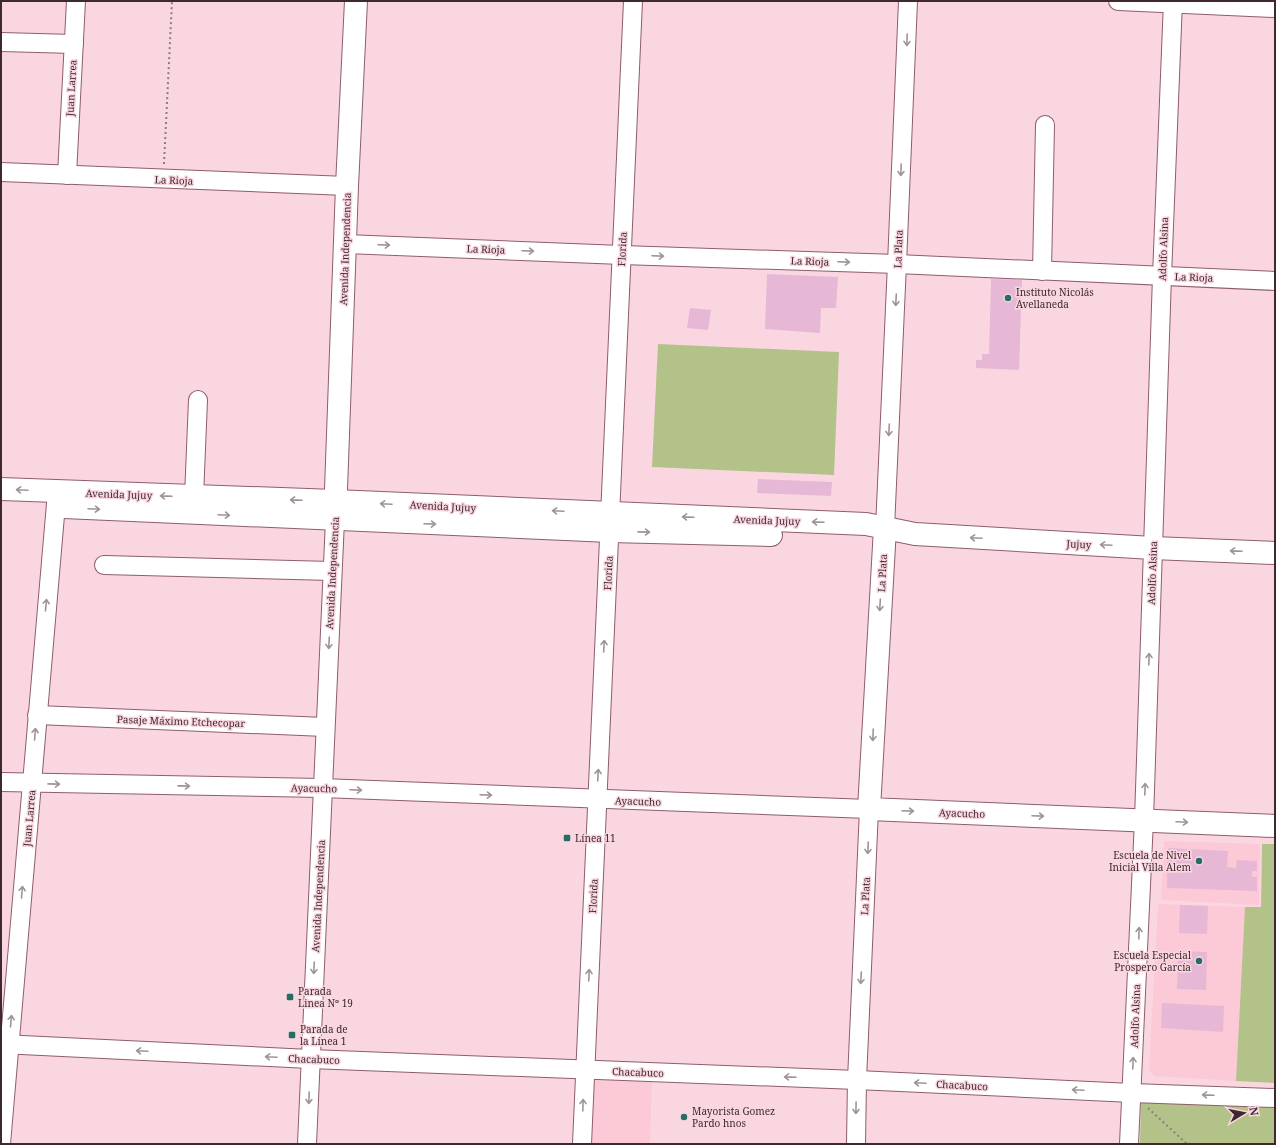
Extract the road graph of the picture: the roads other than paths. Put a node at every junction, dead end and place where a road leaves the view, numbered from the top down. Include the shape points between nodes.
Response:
1 (76, 1) edge
2 (356, 1) edge
3 (633, 1) edge
4 (908, 1) edge
5 (1118, 1) edge
6 (1173, 2) edge
7 (1275, 8) edge
8 (1, 42) edge
9 (74, 44) junction
10 (1045, 125) dead end
11 (1, 172) edge
12 (67, 175) junction
13 (347, 186) junction
14 (345, 244) junction
15 (622, 255) junction
16 (897, 264) junction
17 (1042, 271) junction
18 (1162, 276) junction
19 (1275, 281) edge
20 (198, 400) dead end
21 (1, 489) edge
22 (194, 497) junction
23 (56, 499) junction
24 (1, 504) edge
25 (335, 511) junction
26 (610, 522) junction
27 (884, 533) junction
28 (1153, 548) junction
29 (1275, 553) edge
30 (104, 565) dead end
31 (332, 571) junction
32 (37, 715) junction
33 (325, 727) junction
34 (1, 782) edge
35 (32, 783) junction
36 (322, 788) junction
37 (597, 799) junction
38 (869, 809) junction
39 (1144, 820) junction
40 (1275, 826) edge
41 (5, 1045) edge
42 (310, 1059) junction
43 (584, 1070) junction
44 (856, 1080) junction
45 (1132, 1093) junction
46 (1275, 1098) edge
47 (1, 1144) edge
48 (307, 1144) edge
49 (582, 1144) edge
50 (856, 1144) edge
51 (1129, 1144) edge

1 - 9 street, Juan Larrea
2 - 13 main road, Avenida Independencia
3 - 15 street, Florida
4 -> 16 street, La Plata
5 - 6 street
6 - 7 street
6 - 18 street, Adolfo Alsina
8 - 9 street
9 - 12 street, Juan Larrea
10 - 17 street
11 - 12 street, La Rioja
12 - 13 street, La Rioja
13 - 14 main road, Avenida Independencia
14 -> 15 street, La Rioja
14 - 25 main road, Avenida Independencia
15 -> 16 street, La Rioja
15 - 26 street, Florida
16 - 17 street, La Rioja
16 -> 27 street, La Plata
17 - 18 street, La Rioja
18 - 19 street, La Rioja
18 - 28 street, Adolfo Alsina
20 - 22 street
23 -> 21 main road, Avenida Jujuy
22 -> 23 main road, Avenida Jujuy
25 -> 22 main road, Avenida Jujuy
23 - 24 main road, Avenida Jujuy
23 -> 25 main road, Avenida Jujuy
32 -> 23 street, Juan Larrea
25 - 26 main road, Avenida Jujuy
25 - 31 street, Avenida Independencia
26 - 27 main road, Avenida Jujuy
37 -> 26 street, Florida
28 -> 27 main road, Jujuy
27 -> 38 main road, La Plata
29 -> 28 main road, Jujuy
39 -> 28 street, Adolfo Alsina
30 - 31 street
31 -> 33 street, Avenida Independencia
32 - 33 street, Pasaje Máximo Etchecopar
35 -> 32 street, Juan Larrea
33 - 36 street, Avenida Independencia
34 - 35 street, Ayacucho
35 -> 36 street, Ayacucho
41 -> 35 street, Juan Larrea
36 -> 37 street, Ayacucho
36 -> 42 street, Avenida Independencia
37 - 38 street, Ayacucho
43 -> 37 street, Florida
38 -> 39 main road, Ayacucho
38 -> 44 street, La Plata
39 -> 40 main road, Ayacucho
45 -> 39 street, Adolfo Alsina
42 -> 41 street, Chacabuco
41 - 47 street, Juan Larrea
42 - 43 street, Chacabuco
42 -> 48 street, Avenida Independencia
44 -> 43 street, Chacabuco
49 -> 43 street, Florida
45 -> 44 street, Chacabuco
44 -> 50 street, La Plata
46 -> 45 street, Chacabuco
45 - 51 street, Adolfo Alsina

